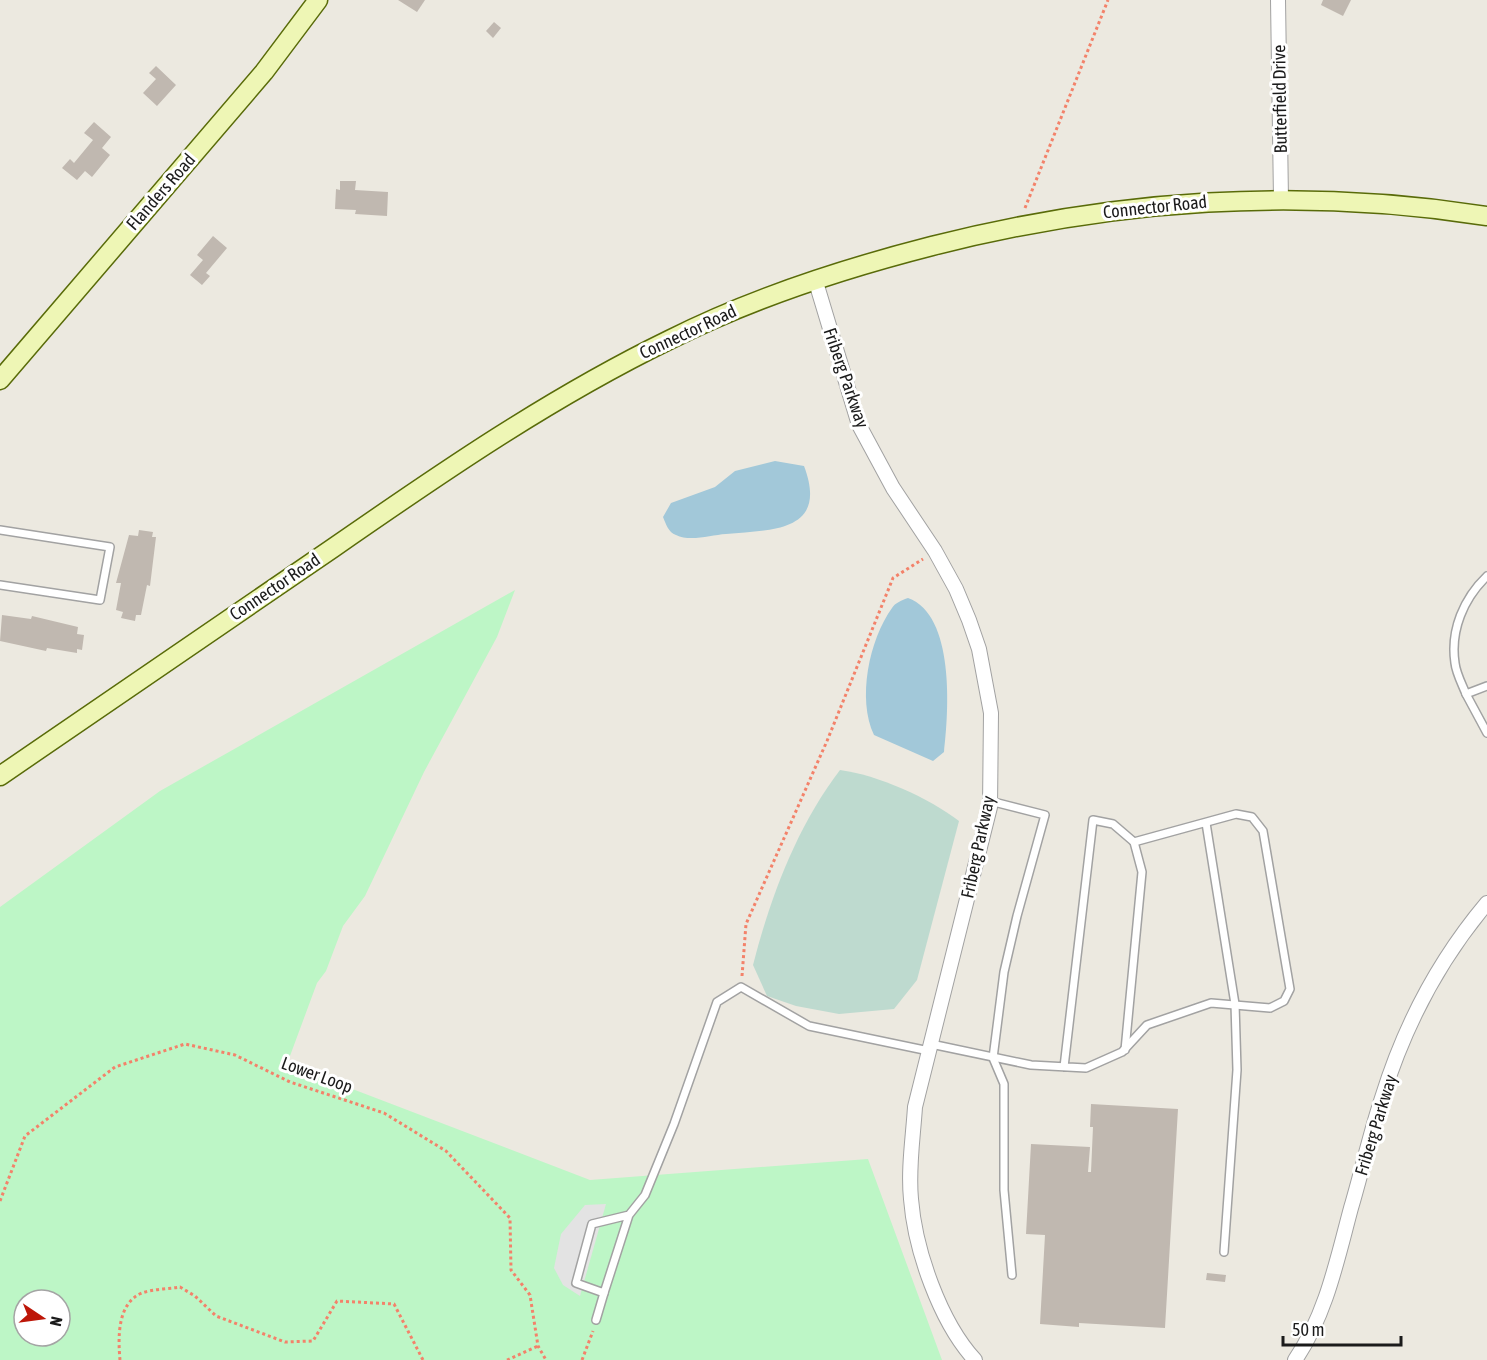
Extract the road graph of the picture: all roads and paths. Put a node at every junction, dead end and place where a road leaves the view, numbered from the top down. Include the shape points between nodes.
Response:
1 (318, 0) edge
2 (1108, 0) edge
3 (1278, 0) edge
4 (1281, 199) junction
5 (1487, 216) edge
6 (1018, 227) junction
7 (815, 279) junction
8 (0, 380) edge
9 (0, 530) edge
10 (935, 551) junction
11 (1487, 576) edge
12 (0, 585) edge
13 (1487, 686) edge
14 (1466, 694) junction
15 (1487, 733) edge
16 (0, 776) edge
17 (990, 801) junction
18 (1206, 823) junction
19 (1134, 842) junction
20 (1487, 903) edge
21 (741, 987) junction
22 (1235, 1004) junction
23 (930, 1048) junction
24 (1125, 1050) junction
25 (993, 1058) junction
26 (1064, 1067) junction
27 (0, 1201) edge
28 (629, 1215) junction
29 (1224, 1252) dead end
30 (1012, 1275) dead end
31 (604, 1293) junction
32 (596, 1323) joint
33 (538, 1346) junction
34 (120, 1360) edge
35 (423, 1360) edge
36 (507, 1360) edge
37 (546, 1360) edge
38 (582, 1360) edge
39 (975, 1360) edge
40 (1295, 1360) edge

1 - 8 street, Flanders Road via 264,72
2 - 6 path
3 - 4 street, Butterfield Drive
4 - 5 street, Connector Road via 1424,206
4 - 6 street, Connector Road via 1176,203 1070,216
6 - 7 street, Connector Road
7 - 10 street, Friberg Parkway via 859,425 893,488
7 - 16 street, Connector Road via 672,338 563,397 410,495
9 - 12 lane via 110,547 100,600
10 - 17 street, Friberg Parkway via 956,589 982,660 991,713
10 - 21 path via 893,579 746,924
11 - 14 lane via 1473,590 1460,614 1455,636 1455,663
13 - 14 lane
14 - 15 lane
17 - 23 street, Friberg Parkway
17 - 25 lane via 1045,814 1007,961
18 - 19 lane
18 - 22 lane
18 - 22 lane via 1244,815 1252,817 1263,831 1290,989 1284,1000 1270,1008
19 - 24 lane via 1142,872
19 - 26 lane via 1113,824 1094,820
20 - 40 street, Friberg Parkway via 1420,1002 1382,1097 1325,1299 1310,1339
21 - 23 lane via 809,1026
21 - 28 lane via 717,1002 658,1165 645,1195
22 - 24 lane via 1211,1003 1147,1025
22 - 29 lane via 1237,1070
23 - 25 lane
23 - 39 street, Friberg Parkway via 915,1107 911,1200 931,1283
24 - 26 lane via 1086,1068
25 - 26 lane
25 - 30 lane via 1004,1083 1004,1190
27 - 33 path, Lower Loop via 25,1136 115,1067 185,1044 235,1055 290,1082 384,1113 446,1151 510,1218 511,1270 530,1295
28 - 31 lane
28 - 31 lane via 592,1224 576,1283
31 - 32 lane
32 - 38 path
33 - 36 path
33 - 37 path, Lower Loop
34 - 35 path via 118,1336 125,1310 141,1293 180,1287 216,1316 285,1342 313,1341 337,1301 394,1304

